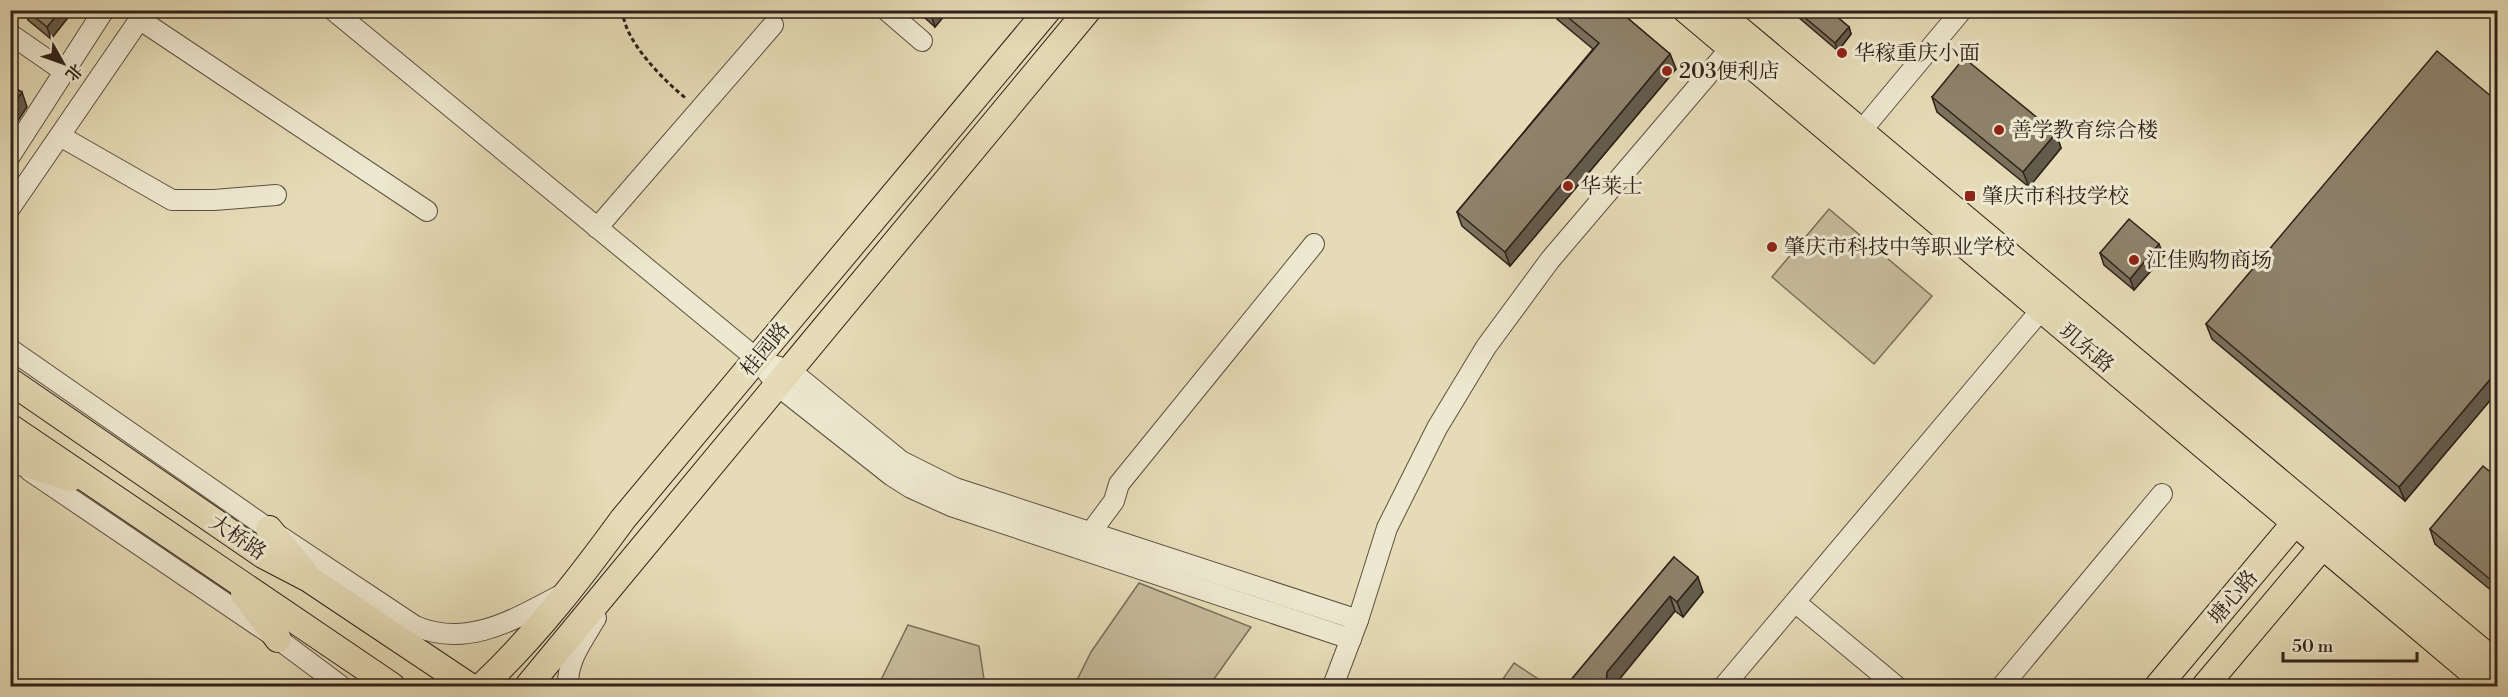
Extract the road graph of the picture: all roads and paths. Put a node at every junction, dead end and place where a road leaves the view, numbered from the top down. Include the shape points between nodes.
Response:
1 (104, 10) edge
2 (333, 10) edge
3 (623, 10) edge
4 (886, 10) edge
5 (1048, 10) edge
6 (1088, 10) edge
7 (1686, 10) edge
8 (1716, 10) edge
9 (1962, 10) edge
10 (143, 15) edge
11 (773, 25) dead end
12 (10, 34) edge
13 (1737, 40) junction
14 (922, 41) dead end
15 (64, 72) junction
16 (700, 109) junction
17 (60, 136) junction
18 (1854, 139) junction
19 (10, 156) edge
20 (276, 195) dead end
21 (10, 208) edge
22 (427, 211) dead end
23 (597, 228) junction
24 (1314, 244) dead end
25 (2041, 310) junction
26 (10, 349) edge
27 (757, 359) junction
28 (784, 379) junction
29 (10, 381) edge
30 (10, 427) edge
31 (12, 458) edge
32 (96, 486) junction
33 (2162, 494) dead end
34 (2302, 515) junction
35 (269, 529) junction
36 (1092, 532) junction
37 (2329, 538) junction
38 (622, 574) junction
39 (233, 579) junction
40 (309, 579) junction
41 (571, 590) junction
42 (1795, 602) junction
43 (1359, 620) junction
44 (278, 639) junction
45 (1351, 639) junction
46 (2498, 665) edge
47 (1336, 685) edge
48 (341, 687) edge
49 (392, 687) edge
50 (469, 687) edge
51 (482, 687) edge
52 (528, 687) edge
53 (568, 687) edge
54 (1724, 687) edge
55 (1896, 687) edge
56 (2002, 687) edge
57 (2158, 687) edge
58 (2205, 687) edge
59 (2489, 687) edge

1 - 15 street
2 - 23 street
3 - 16 path via 628,34 681,94
4 - 14 street
5 - 27 main road, 桂园路
6 - 28 main road, 桂园路
7 - 13 main road, 玑东路
8 - 13 main road, 玑东路
9 - 18 street
10 - 17 street
10 - 22 street
11 - 16 street
12 - 15 street
13 - 18 main road, 玑东路
13 - 43 street via 1550,260 1486,347 1437,428 1387,528
15 - 19 street
16 - 23 street
17 - 20 street via 172,200
17 - 21 street
18 - 25 main road, 玑东路
18 - 34 main road, 玑东路
23 - 27 street
24 - 36 street via 1119,484 1113,501
25 - 34 main road, 玑东路
25 - 42 street
26 - 35 street
27 - 28 street
27 - 41 main road, 桂园路 via 622,519
28 - 36 street via 918,471 955,488
28 - 38 main road, 桂园路
28 - 45 street via 892,476 932,498
29 - 40 main road, 大桥路 via 263,555
30 - 32 main road, 大桥路
31 - 32 main road
31 - 44 street
32 - 39 main road, 大桥路
33 - 56 street
34 - 37 main road, 玑东路
34 - 57 main road, 塘心路
35 - 40 main road
35 - 41 street via 415,626 432,633 467,634 499,627
36 - 43 street
37 - 46 main road, 玑东路
37 - 58 main road, 塘心路
37 - 59 main road, 玑东路
38 - 52 main road, 桂园路
38 - 53 street via 572,659
39 - 44 main road
39 - 49 main road, 大桥路
40 - 50 main road, 大桥路
41 - 51 main road, 桂园路
42 - 54 street
42 - 55 street
43 - 45 street
44 - 48 street
45 - 47 street

